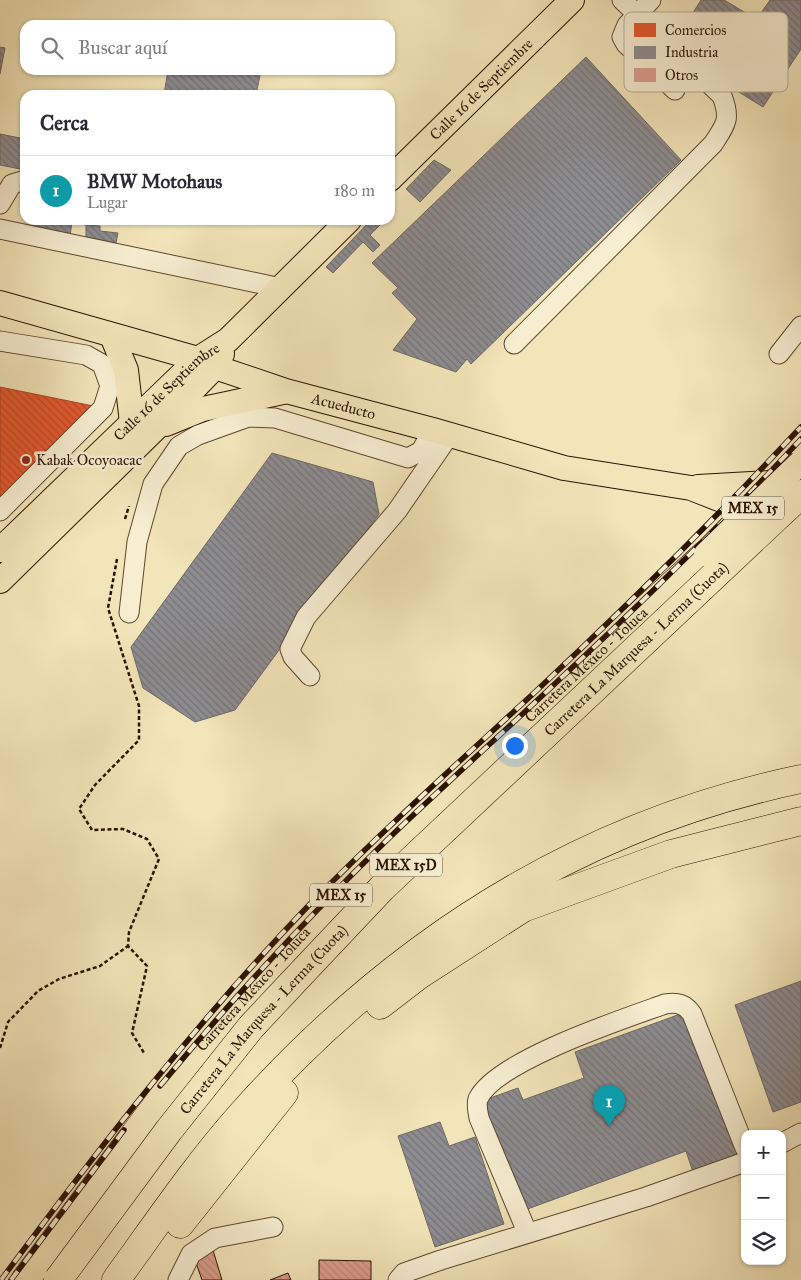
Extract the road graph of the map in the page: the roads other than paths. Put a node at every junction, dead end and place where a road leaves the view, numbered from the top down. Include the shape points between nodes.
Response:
1 (572, 0) edge
2 (622, 0) edge
3 (651, 0) edge
4 (634, 12) edge
5 (638, 12) edge
6 (718, 92) edge
7 (395, 174) edge
8 (20, 182) edge
9 (0, 204) edge
10 (344, 225) edge
11 (0, 229) edge
12 (281, 288) junction
13 (0, 303) edge
14 (801, 326) edge
15 (112, 336) junction
16 (0, 341) edge
17 (514, 344) dead end
18 (779, 354) dead end
19 (206, 363) junction
20 (286, 391) junction
21 (132, 423) junction
22 (157, 427) junction
23 (441, 432) junction
24 (801, 462) edge
25 (801, 476) edge
26 (691, 488) junction
27 (801, 494) edge
28 (0, 511) edge
29 (801, 511) edge
30 (0, 550) edge
31 (706, 554) joint
32 (0, 581) edge
33 (129, 613) dead end
34 (310, 676) dead end
35 (801, 780) edge
36 (801, 821) edge
37 (801, 1133) edge
38 (741, 1138) edge
39 (786, 1141) edge
40 (741, 1163) edge
41 (273, 1227) dead end
42 (527, 1232) junction
43 (24, 1280) edge
44 (58, 1280) edge
45 (116, 1280) edge
46 (140, 1280) edge
47 (178, 1280) edge
48 (398, 1280) edge

1 - 7 main road, Calle 16 de Septiembre
2 - 4 lane
3 - 5 lane
6 - 17 lane via 728,112 713,144
8 - 9 lane via 12,184
10 - 12 main road, Calle 16 de Septiembre
11 - 12 lane
12 - 19 main road, Calle 16 de Septiembre
13 - 15 main road, Acueducto
14 - 18 lane
15 - 19 main road, Acueducto
15 - 21 main road via 126,370
16 - 28 lane via 86,355 102,364 110,386 103,408
19 - 20 main road, Acueducto
19 - 21 main road, Calle 16 de Septiembre
19 - 22 main road, Calle 16 de Septiembre
20 - 22 main road via 203,409
20 - 23 main road, Acueducto
21 - 30 main road, Calle 16 de Septiembre
22 - 32 main road, Calle 16 de Septiembre
23 - 26 main road, Acueducto via 564,468
23 - 33 lane via 421,451 408,458 275,418 248,417 198,435 179,446 153,484 142,517
23 - 34 lane via 397,511 306,617 290,649
24 - 31 main road, Carretera México - Toluca / MEX 15, bridge
25 - 26 main road via 769,483
26 - 29 main road via 742,508 777,514
27 - 44 highway, Carretera La Marquesa - Lerma (Cuota) / MEX 15D, bridge via 382,888 289,986 169,1130
31 - 43 highway, Carretera México - Toluca / MEX 15 via 404,833 314,923 199,1049
35 - 45 highway via 678,812 635,828 542,872 440,934 289,1063 239,1117
36 - 46 highway via 671,854 523,908 419,975 370,1012 283,1094
37 - 39 lane
38 - 42 lane via 687,1007 677,1002 665,1004 587,1031 522,1063 491,1085 478,1100 479,1118
40 - 42 lane via 646,1198
41 - 47 lane via 215,1238 191,1254
42 - 48 lane via 404,1273

